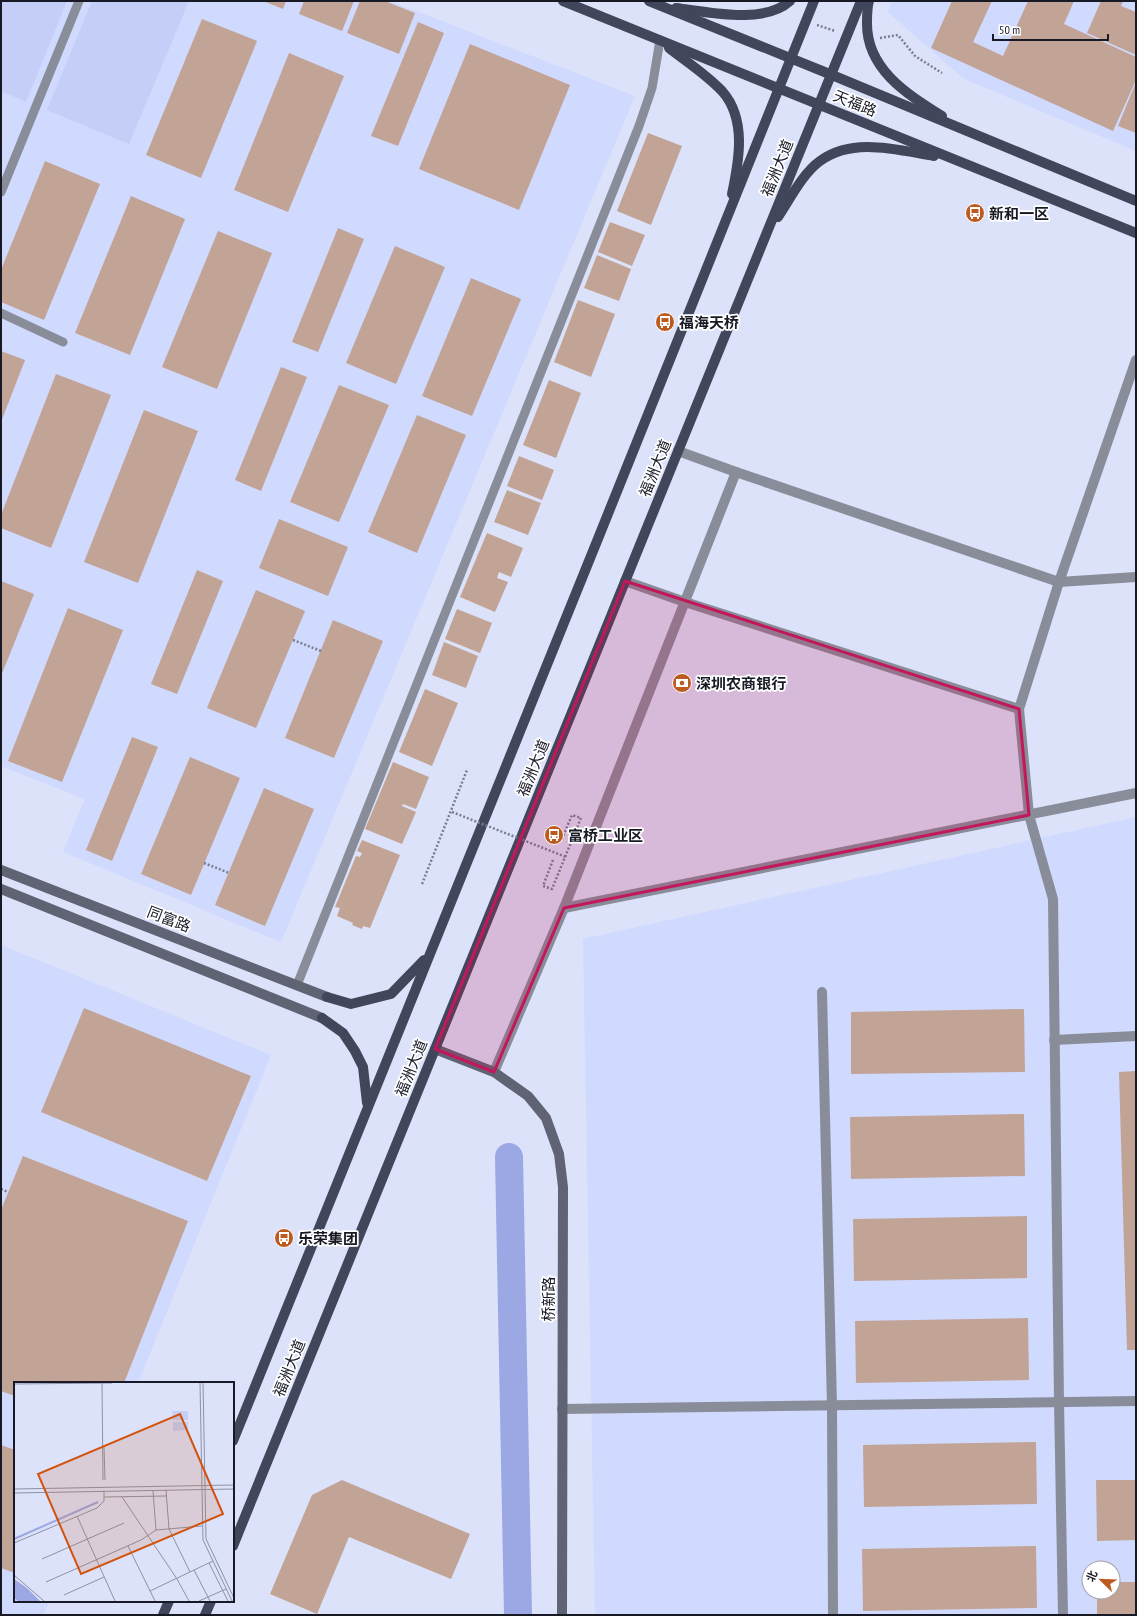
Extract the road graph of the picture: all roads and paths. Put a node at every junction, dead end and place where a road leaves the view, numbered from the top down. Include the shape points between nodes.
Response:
1 (79, 1) edge
2 (563, 1) edge
3 (649, 1) edge
4 (790, 1) edge
5 (814, 1) edge
6 (861, 1) edge
7 (868, 1) edge
8 (661, 6) junction
9 (660, 40) junction
10 (791, 58) junction
11 (832, 75) junction
12 (780, 89) junction
13 (819, 104) junction
14 (966, 131) junction
15 (952, 158) junction
16 (1, 192) edge
17 (1136, 201) edge
18 (727, 220) junction
19 (1136, 233) edge
20 (764, 239) junction
21 (1, 313) edge
22 (63, 342) dead end
23 (1136, 360) edge
24 (678, 451) junction
25 (736, 472) junction
26 (1136, 577) edge
27 (625, 581) junction
28 (1059, 582) junction
29 (685, 602) junction
30 (293, 640) dead end
31 (320, 652) dead end
32 (1019, 709) junction
33 (468, 770) dead end
34 (1136, 793) edge
35 (452, 812) junction
36 (1029, 815) junction
37 (561, 841) dead end
38 (566, 857) junction
39 (553, 860) dead end
40 (204, 863) dead end
41 (1, 870) edge
42 (229, 873) dead end
43 (422, 884) dead end
44 (1, 889) edge
45 (564, 908) junction
46 (428, 956) junction
47 (297, 985) junction
48 (822, 992) dead end
49 (327, 997) joint
50 (322, 1018) joint
51 (1136, 1036) edge
52 (1054, 1040) junction
53 (435, 1049) junction
54 (494, 1072) junction
55 (367, 1106) junction
56 (1, 1189) edge
57 (8, 1192) dead end
58 (1136, 1401) edge
59 (1059, 1402) junction
60 (832, 1406) junction
61 (562, 1409) junction
62 (234, 1438) edge
63 (234, 1544) edge
64 (169, 1602) edge
65 (211, 1602) edge
66 (163, 1615) edge
67 (205, 1615) edge
68 (562, 1615) edge
69 (833, 1615) edge
70 (1064, 1615) edge

1 - 16 lane
2 - 9 main road, 天福路
3 - 8 main road, 天福路
4 - 8 main road via 784,7 760,14 728,15
5 - 10 main road, 福洲大道
6 - 11 main road, 福洲大道
7 - 14 main road via 867,33 873,55 886,74 915,98
8 - 10 main road, 天福路
9 - 12 main road, 天福路
9 - 18 main road via 722,92 734,112 740,138 738,169
9 - 47 lane via 652,88 639,126
10 - 11 main road, 天福路
10 - 12 main road, 福洲大道
11 - 13 main road, 福洲大道
11 - 14 main road, 天福路
12 - 13 main road, 天福路
12 - 18 main road, 福洲大道
13 - 15 main road, 天福路
13 - 20 main road, 福洲大道
14 - 17 main road, 天福路
15 - 19 main road, 天福路
15 - 20 main road via 868,146 841,150 820,161 801,181
18 - 46 main road, 福洲大道
20 - 24 main road, 福洲大道
21 - 22 lane
23 - 28 street
24 - 25 street
24 - 27 main road, 福洲大道
25 - 28 street
25 - 29 street
26 - 28 street
27 - 29 street
27 - 53 main road, 福洲大道
28 - 32 street
29 - 32 street
29 - 45 street
30 - 31 path
32 - 36 street
33 - 35 path
34 - 36 street
35 - 38 path, bridge
35 - 43 path
36 - 45 street
36 - 52 street via 1053,900
37 - 38 path via 572,815 581,818
38 - 39 path via 552,889 543,886
40 - 42 path
41 - 47 street, 同富路
44 - 50 street
45 - 54 street
46 - 49 main road via 391,994 352,1004
46 - 55 main road, 福洲大道
47 - 49 street, 同富路
48 - 60 street
50 - 55 main road via 343,1033 364,1067
51 - 52 street
52 - 59 street
53 - 54 street, 桥新路
53 - 63 main road, 福洲大道
54 - 61 street, 桥新路 via 528,1096 546,1118 559,1154 563,1187
55 - 62 main road, 福洲大道
56 - 57 path
58 - 59 street
59 - 60 street
59 - 70 street
60 - 61 street
60 - 69 street
61 - 68 street, 桥新路
64 - 66 main road
65 - 67 main road

